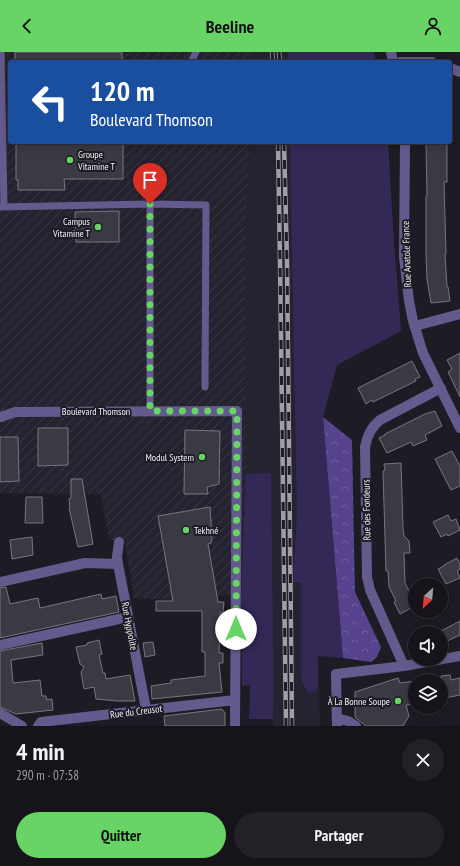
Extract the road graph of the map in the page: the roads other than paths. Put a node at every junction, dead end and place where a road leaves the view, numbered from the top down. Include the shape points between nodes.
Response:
1 (1, 52) edge
2 (405, 144) edge
3 (150, 204) junction
4 (2, 207) edge
5 (460, 314) edge
6 (415, 326) junction
7 (205, 387) dead end
8 (441, 388) junction
9 (150, 411) junction
10 (1, 417) edge
11 (460, 428) edge
12 (119, 542) dead end
13 (118, 564) junction
14 (0, 582) edge
15 (128, 617) junction
16 (0, 645) edge
17 (460, 656) edge
18 (404, 666) junction
19 (235, 700) junction
20 (146, 709) junction
21 (0, 713) edge
22 (337, 722) edge
23 (22, 726) edge
24 (38, 726) edge
25 (235, 726) edge
26 (356, 726) edge

1 - 4 lane
2 - 6 street, Rue Anatole France via 404,264
3 - 4 lane
3 - 7 lane via 206,205
3 - 9 lane
5 - 6 street
6 - 8 street, Rue Anatole France via 423,352
8 - 11 street, Rue Anatole France
8 - 18 street, Rue des Fondeurs via 380,420 370,432 365,446 367,577 370,590
9 - 10 street, Boulevard Thomson via 15,412
9 - 19 street, Boulevard Thomson via 237,411
12 - 13 street, Rue Hyppolite
13 - 14 street via 85,563
13 - 15 street, Rue Hyppolite
15 - 16 street
15 - 20 street, Rue Hyppolite
17 - 18 street
18 - 22 street via 336,674
19 - 20 street, Rue du Creusot
19 - 25 street, Boulevard Thomson
20 - 24 street, Rue du Creusot via 41,722
21 - 23 street
22 - 26 street via 348,721

